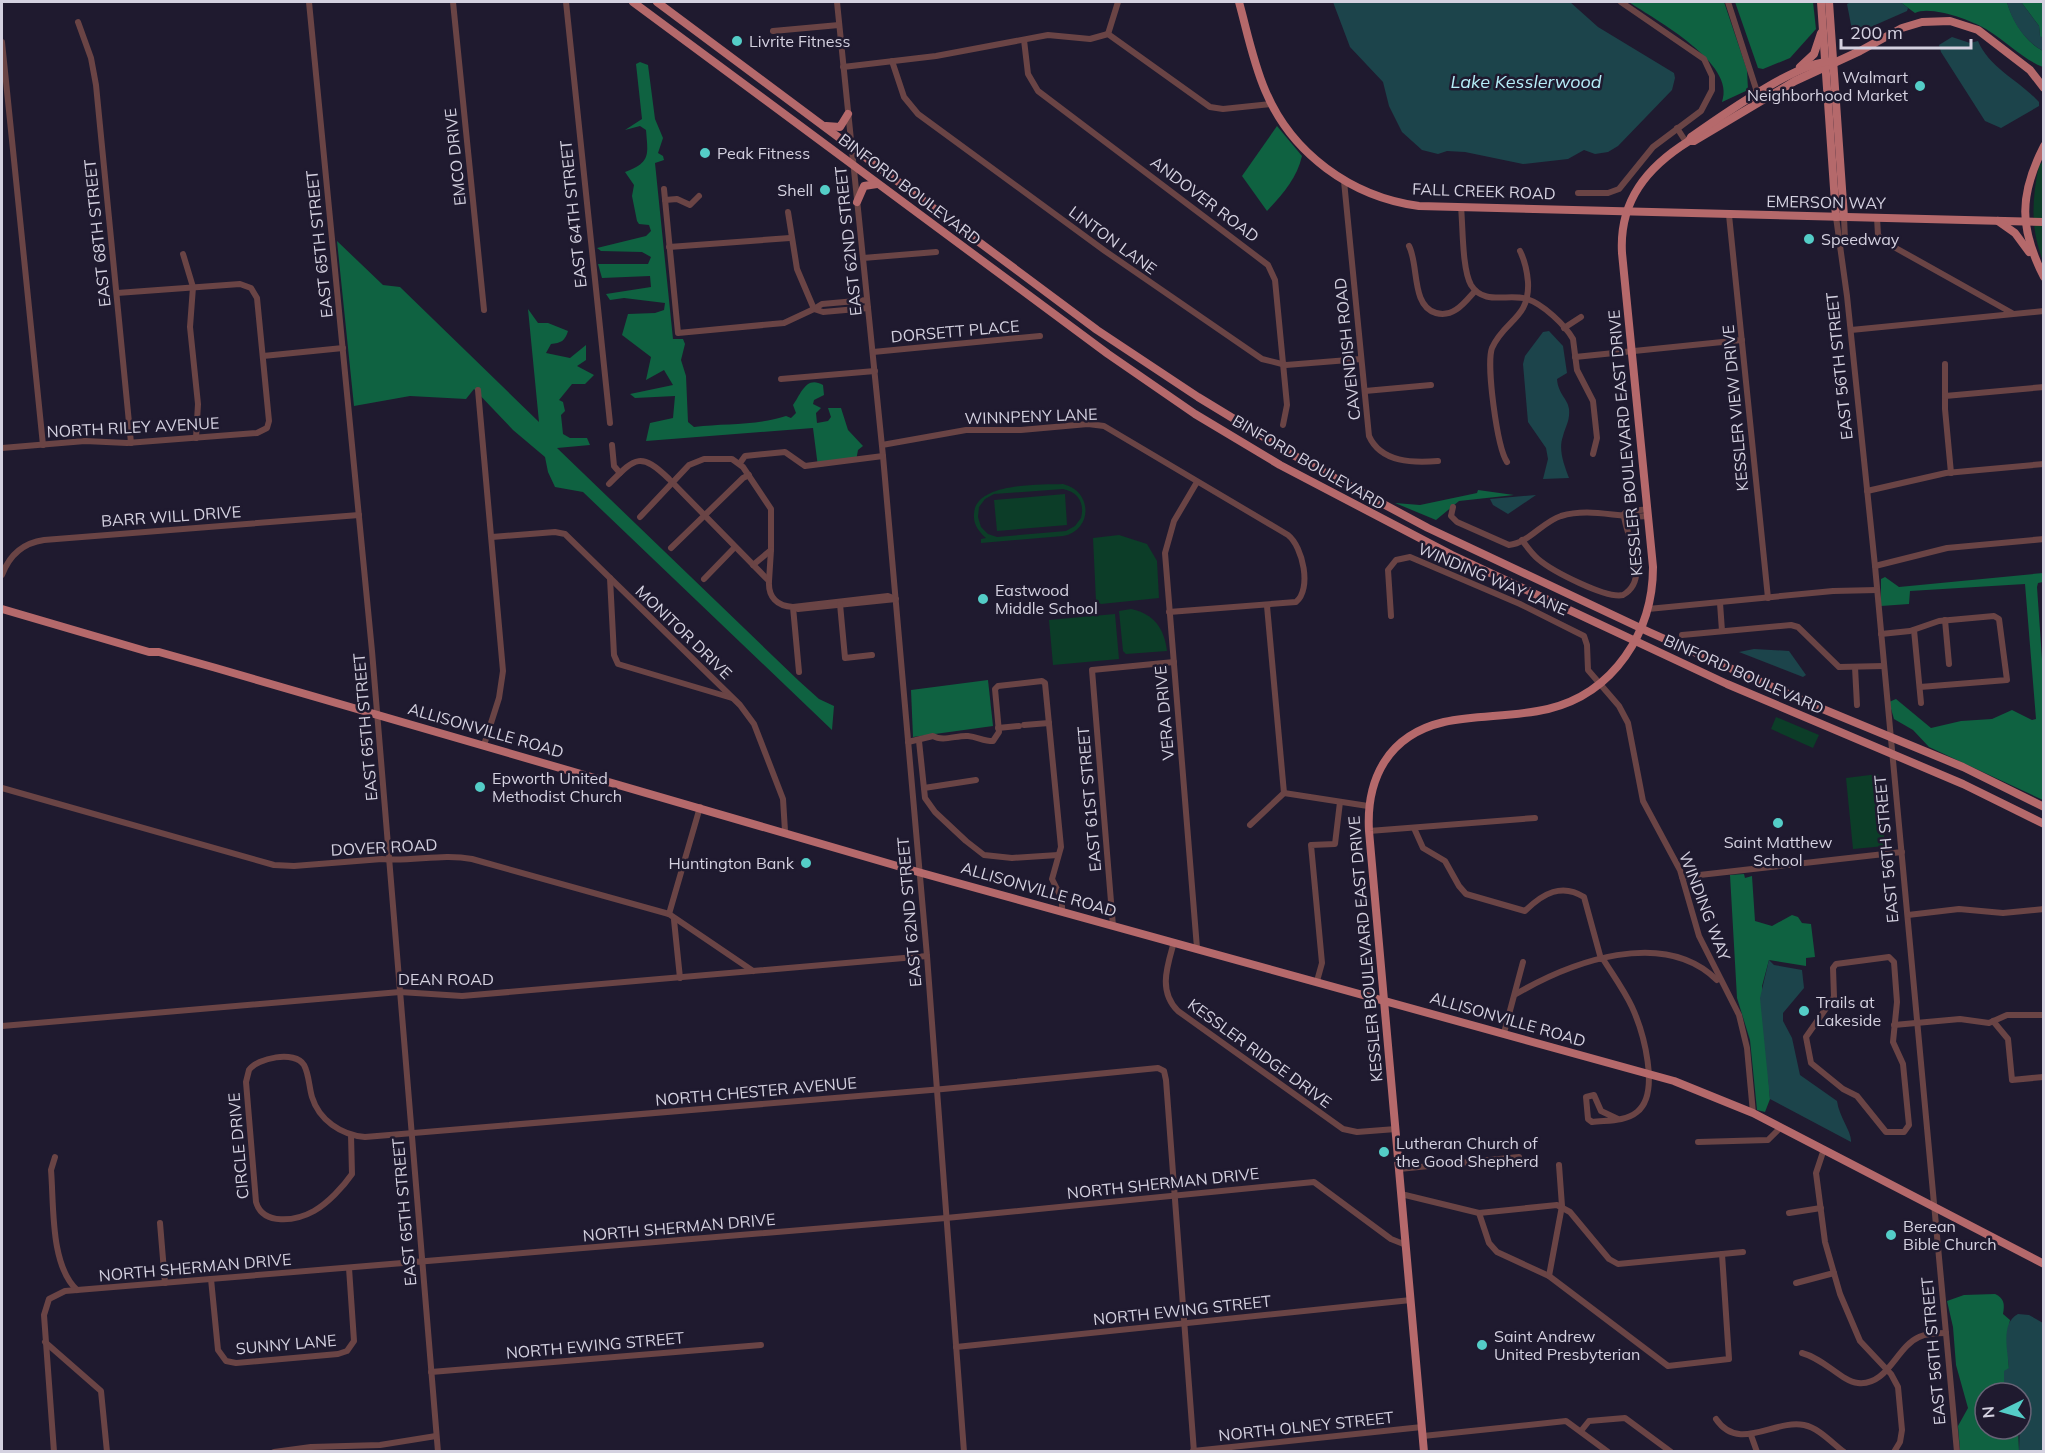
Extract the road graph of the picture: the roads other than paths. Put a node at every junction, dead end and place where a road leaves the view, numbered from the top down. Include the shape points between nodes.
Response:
1 (309, 2) edge
2 (453, 2) edge
3 (566, 2) edge
4 (633, 2) edge
5 (657, 2) edge
6 (837, 2) edge
7 (1118, 2) edge
8 (1239, 2) edge
9 (1621, 2) edge
10 (1728, 2) edge
11 (1821, 2) edge
12 (1829, 2) edge
13 (78, 22) dead end
14 (839, 25) junction
15 (773, 31) dead end
16 (1823, 31) junction
17 (1108, 34) junction
18 (1024, 40) junction
19 (2, 42) edge
20 (892, 61) junction
21 (1828, 63) junction
22 (846, 67) junction
23 (1797, 71) junction
24 (2043, 88) edge
25 (1760, 97) junction
26 (1271, 104) junction
27 (848, 114) junction
28 (820, 123) junction
29 (1677, 128) junction
30 (1688, 142) junction
31 (852, 146) junction
32 (2043, 146) edge
33 (854, 166) junction
34 (1344, 181) junction
35 (878, 184) junction
36 (664, 189) dead end
37 (1578, 193) dead end
38 (699, 196) dead end
39 (665, 200) junction
40 (857, 202) junction
41 (1461, 207) junction
42 (788, 212) dead end
43 (1626, 212) junction
44 (1729, 214) junction
45 (1840, 217) junction
46 (1877, 218) junction
47 (1998, 221) junction
48 (2026, 222) junction
49 (2043, 222) edge
50 (790, 238) junction
51 (1409, 246) dead end
52 (669, 247) junction
53 (1520, 251) dead end
54 (936, 252) dead end
55 (183, 254) dead end
56 (2033, 256) junction
57 (863, 258) junction
58 (2043, 277) edge
59 (193, 287) junction
60 (1475, 291) junction
61 (117, 293) junction
62 (1528, 299) junction
63 (867, 300) junction
64 (868, 308) junction
65 (814, 309) junction
66 (484, 310) dead end
67 (2043, 311) edge
68 (2013, 314) junction
69 (1581, 317) dead end
70 (1564, 328) junction
71 (1851, 330) junction
72 (1040, 336) dead end
73 (1742, 340) junction
74 (343, 348) junction
75 (1632, 350) junction
76 (873, 352) junction
77 (263, 356) junction
78 (1575, 357) junction
79 (1361, 359) junction
80 (1946, 364) dead end
81 (1282, 365) junction
82 (875, 371) junction
83 (781, 380) dead end
84 (1431, 385) dead end
85 (2043, 387) edge
86 (478, 390) dead end
87 (1365, 391) junction
88 (1945, 396) junction
89 (610, 423) dead end
90 (1283, 425) dead end
91 (196, 438) junction
92 (131, 443) junction
93 (43, 445) junction
94 (612, 445) dead end
95 (882, 445) junction
96 (2, 448) edge
97 (1593, 454) dead end
98 (883, 456) junction
99 (1438, 461) dead end
100 (1507, 462) dead end
101 (740, 463) junction
102 (2043, 464) edge
103 (1951, 472) junction
104 (620, 473) junction
105 (749, 476) junction
106 (1197, 483) junction
107 (609, 484) dead end
108 (673, 484) junction
109 (1867, 491) junction
110 (1453, 507) dead end
111 (1648, 513) junction
112 (359, 515) junction
113 (1623, 515) junction
114 (704, 516) junction
115 (640, 517) dead end
116 (492, 537) junction
117 (2043, 539) edge
118 (1522, 540) junction
119 (735, 547) junction
120 (672, 548) dead end
121 (771, 550) junction
122 (753, 565) junction
123 (1875, 566) junction
124 (2, 575) edge
125 (610, 578) junction
126 (704, 579) dead end
127 (770, 580) junction
128 (1877, 590) junction
129 (1768, 598) junction
130 (896, 599) junction
131 (840, 603) junction
132 (1720, 603) junction
133 (1267, 606) junction
134 (793, 607) junction
135 (2, 609) edge
136 (1648, 609) junction
137 (1169, 612) junction
138 (1390, 616) dead end
139 (1945, 620) junction
140 (1642, 628) junction
141 (1914, 630) junction
142 (1722, 631) junction
143 (1881, 634) junction
144 (1682, 635) dead end
145 (1636, 641) junction
146 (872, 655) dead end
147 (1174, 662) junction
148 (1949, 664) dead end
149 (1884, 666) junction
150 (1855, 667) junction
151 (799, 672) dead end
152 (1598, 684) junction
153 (1920, 687) junction
154 (733, 698) junction
155 (1921, 703) dead end
156 (1857, 705) dead end
157 (377, 714) junction
158 (1049, 723) junction
159 (998, 728) junction
160 (1891, 738) junction
161 (919, 741) junction
162 (908, 742) junction
163 (484, 745) junction
164 (1893, 755) junction
165 (976, 780) dead end
166 (2, 788) edge
167 (924, 788) junction
168 (1284, 793) junction
169 (1340, 802) junction
170 (1368, 806) junction
171 (700, 807) junction
172 (2043, 807) edge
173 (1535, 818) dead end
174 (2043, 824) edge
175 (1250, 825) dead end
176 (1414, 828) junction
177 (785, 831) junction
178 (1369, 831) junction
179 (1902, 852) junction
180 (1059, 855) junction
181 (389, 860) junction
182 (918, 872) junction
183 (1682, 877) junction
184 (2043, 909) edge
185 (1062, 912) junction
186 (669, 915) junction
187 (1908, 915) junction
188 (675, 920) junction
189 (1113, 926) junction
190 (1174, 942) junction
191 (1197, 948) junction
192 (927, 956) junction
193 (1602, 959) junction
194 (1523, 962) dead end
195 (753, 971) junction
196 (680, 978) junction
197 (1317, 981) junction
198 (1722, 985) junction
199 (400, 992) junction
200 (1516, 994) junction
201 (1384, 999) junction
202 (2043, 1015) edge
203 (1993, 1021) junction
204 (1918, 1024) junction
205 (1894, 1025) junction
206 (2, 1026) edge
207 (1504, 1033) junction
208 (1648, 1074) junction
209 (2043, 1077) edge
210 (937, 1090) junction
211 (1753, 1113) junction
212 (1618, 1119) junction
213 (1781, 1127) junction
214 (1396, 1129) junction
215 (351, 1134) junction
216 (411, 1134) junction
217 (1698, 1142) dead end
218 (1824, 1149) junction
219 (55, 1157) dead end
220 (1520, 1157) dead end
221 (1559, 1165) dead end
222 (1399, 1169) junction
223 (1401, 1194) junction
224 (1174, 1195) junction
225 (1562, 1206) junction
226 (1821, 1208) junction
227 (1936, 1208) junction
228 (1479, 1213) junction
229 (1789, 1213) dead end
230 (946, 1218) junction
231 (160, 1223) dead end
232 (1406, 1245) junction
233 (1743, 1252) dead end
234 (1722, 1254) junction
235 (423, 1262) junction
236 (2043, 1264) edge
237 (349, 1268) junction
238 (1834, 1273) junction
239 (1549, 1276) junction
240 (211, 1279) junction
241 (165, 1283) junction
242 (1796, 1283) dead end
243 (77, 1290) junction
244 (1411, 1300) junction
245 (1184, 1323) junction
246 (1946, 1333) junction
247 (45, 1342) junction
248 (761, 1346) dead end
249 (956, 1347) junction
250 (1802, 1353) dead end
251 (1887, 1370) junction
252 (431, 1372) junction
253 (1716, 1419) dead end
254 (1422, 1431) junction
255 (1581, 1431) junction
256 (1751, 1435) junction
257 (436, 1436) junction
258 (1194, 1451) edge
259 (54, 1452) edge
260 (106, 1452) edge
261 (274, 1452) edge
262 (438, 1452) edge
263 (964, 1452) edge
264 (1424, 1452) edge
265 (1608, 1452) edge
266 (1671, 1452) edge
267 (1757, 1452) edge
268 (1844, 1452) edge
269 (1894, 1452) edge
270 (1957, 1452) edge

1 - 74 street, EAST 65TH STREET
2 - 66 street, EMCO DRIVE
3 - 89 street, EAST 64TH STREET
4 - 33 main road, BINFORD BOULEVARD
5 - 28 main road, BINFORD BOULEVARD
6 - 14 street, EAST 62ND STREET
7 - 17 street
8 - 26 main road, FALL CREEK ROAD
9 - 29 street via 1701,56 1710,69 1712,86 1707,103
10 - 25 street
11 - 16 main road, EAST 56TH STREET
12 - 21 main road, EAST 56TH STREET
13 - 61 street, EAST 68TH STREET via 96,85
14 - 15 street
14 - 22 street, EAST 62ND STREET
16 - 21 main road, EAST 56TH STREET
16 - 23 main road via 1812,56
17 - 18 street via 1093,39 1056,34
17 - 26 street via 1210,107
18 - 20 street
18 - 81 street, ANDOVER ROAD via 1028,74 1038,91 1266,262 1275,280
19 - 93 street
20 - 22 street
20 - 81 street, LINTON LANE via 904,97 918,114 1184,308 1262,359
21 - 23 main road, KESSLER BOULEVARD EAST DRIVE
21 - 24 main road via 1907,26 1944,21 1987,36 2030,70
21 - 25 main road, KESSLER BOULEVARD EAST DRIVE
21 - 45 main road, EAST 56TH STREET
22 - 27 street, EAST 62ND STREET
23 - 25 main road, KESSLER BOULEVARD EAST DRIVE
25 - 30 main road, KESSLER BOULEVARD EAST DRIVE
26 - 34 main road, FALL CREEK ROAD via 1301,146
27 - 28 main road via 840,127
27 - 31 street, EAST 62ND STREET
28 - 31 main road, BINFORD BOULEVARD
29 - 30 street
29 - 37 street via 1644,155 1618,190 1606,194
30 - 43 main road, KESSLER BOULEVARD EAST DRIVE via 1647,174
31 - 33 street, EAST 62ND STREET
31 - 140 main road, BINFORD BOULEVARD via 1097,330 1244,426 1409,518
32 - 48 main road via 2028,178
33 - 35 main road, BINFORD BOULEVARD
33 - 40 street, EAST 62ND STREET
34 - 41 main road, FALL CREEK ROAD via 1398,202
34 - 79 street, CAVENDISH ROAD
35 - 40 main road via 864,186
35 - 145 main road, BINFORD BOULEVARD via 1116,361 1250,447 1414,537
36 - 39 street
38 - 39 street via 690,206 679,200
39 - 52 street
40 - 57 street, EAST 62ND STREET
41 - 43 main road, FALL CREEK ROAD
41 - 60 street via 1468,275
42 - 50 street
43 - 44 main road, EMERSON WAY
43 - 75 main road, KESSLER BOULEVARD EAST DRIVE via 1621,246
44 - 45 main road, EMERSON WAY
44 - 73 street, KESSLER VIEW DRIVE
45 - 46 main road, EMERSON WAY
45 - 71 street, EAST 56TH STREET
46 - 47 main road, EMERSON WAY
46 - 68 street via 1882,240
47 - 48 main road, EMERSON WAY
47 - 56 main road via 2015,233
48 - 49 main road, EMERSON WAY
48 - 56 main road
50 - 52 street
50 - 65 street via 796,269
51 - 60 street via 1416,265 1419,297 1429,310 1451,313
52 - 65 street via 678,333 784,323
53 - 62 street via 1526,263
54 - 57 street
55 - 59 street
56 - 58 main road
57 - 63 street, EAST 62ND STREET
59 - 61 street
59 - 77 street via 240,284 251,288 257,298
59 - 91 street via 190,327 198,404
60 - 62 street via 1488,297
61 - 92 street, EAST 68TH STREET
62 - 70 street
62 - 100 street via 1495,343 1491,356 1499,444
63 - 64 street, EAST 62ND STREET
63 - 65 street via 822,304
64 - 65 street via 823,312
64 - 76 street, EAST 62ND STREET
67 - 68 street
68 - 71 street
69 - 70 street
70 - 78 street via 1573,340
71 - 109 street, EAST 56TH STREET
72 - 76 street, DORSETT PLACE
73 - 75 street
73 - 129 street, KESSLER VIEW DRIVE
74 - 77 street
74 - 112 street, EAST 65TH STREET
75 - 78 street
75 - 111 main road, KESSLER BOULEVARD EAST DRIVE
76 - 82 street, EAST 62ND STREET
77 - 91 street, NORTH RILEY AVENUE via 269,421 265,430
78 - 97 street via 1578,373 1593,401 1597,438
79 - 81 street, LINTON LANE
79 - 87 street, CAVENDISH ROAD
80 - 88 street
81 - 90 street, ANDOVER ROAD via 1287,405
82 - 83 street
82 - 95 street, EAST 62ND STREET
84 - 87 street
85 - 88 street
86 - 116 street
87 - 99 street, CAVENDISH ROAD via 1368,434 1375,446 1405,462
88 - 103 street
91 - 92 street, NORTH RILEY AVENUE
92 - 93 street, NORTH RILEY AVENUE via 85,441
93 - 96 street, NORTH RILEY AVENUE
94 - 104 street via 614,466
95 - 98 street, EAST 62ND STREET
95 - 106 street, WINNPENY LANE via 966,430 1098,425 1117,432
98 - 101 street via 805,466 783,452 745,456
98 - 130 street, EAST 62ND STREET
101 - 105 street
101 - 108 street via 728,459 696,462 682,471
102 - 103 street
103 - 109 street
104 - 107 street
104 - 108 street via 633,462 644,460 654,464
105 - 114 street
105 - 121 street via 771,509
106 - 133 street, WINNPENY LANE via 1294,541 1301,555 1304,590 1299,600 1291,604
106 - 137 street, VERA DRIVE via 1166,543
108 - 114 street
108 - 115 street
109 - 123 street, EAST 56TH STREET
110 - 118 street via 1451,516 1504,545
111 - 113 street
111 - 136 main road, KESSLER BOULEVARD EAST DRIVE via 1653,567
112 - 124 street, BARR WILL DRIVE via 40,540 15,553
112 - 157 street, EAST 65TH STREET
113 - 118 street via 1564,515
113 - 118 street via 1636,568 1630,591 1619,596 1606,594 1539,560
114 - 119 street
114 - 120 street
116 - 125 street, MONITOR DRIVE via 562,532
116 - 163 street via 503,674
117 - 123 street via 1947,548
119 - 122 street
119 - 126 street
121 - 122 street
121 - 127 street
122 - 127 street
123 - 128 street, EAST 56TH STREET
125 - 154 street, MONITOR DRIVE
125 - 154 street via 614,655 618,664
127 - 134 street via 773,598 781,605
128 - 129 street
128 - 143 street, EAST 56TH STREET
129 - 132 street
130 - 131 street via 888,596
130 - 162 street, EAST 62ND STREET
131 - 134 street
131 - 146 street via 845,658
132 - 136 street
132 - 142 street
133 - 137 street
133 - 168 street
134 - 151 street
135 - 157 main road, ALLISONVILLE ROAD
136 - 140 main road, KESSLER BOULEVARD EAST DRIVE
137 - 147 street, VERA DRIVE
138 - 152 street, WINDING WAY LANE via 1388,570 1400,558 1414,558 1579,632 1587,645 1588,668
139 - 141 street
139 - 148 street
139 - 153 street via 1994,616 1999,619 2007,680
140 - 145 main road, KESSLER BOULEVARD EAST DRIVE
140 - 160 main road, BINFORD BOULEVARD
141 - 143 street
141 - 153 street
142 - 144 street
142 - 150 street via 1791,625 1798,627 1834,664
143 - 149 street, EAST 56TH STREET
145 - 152 main road, KESSLER BOULEVARD EAST DRIVE
145 - 164 main road, BINFORD BOULEVARD
147 - 189 street, EAST 61ST STREET via 1092,670
147 - 191 street, VERA DRIVE
149 - 150 street
149 - 160 street, EAST 56TH STREET
150 - 156 street
152 - 170 main road, KESSLER BOULEVARD EAST DRIVE via 1551,708 1444,722 1416,733 1394,750 1381,768
152 - 183 street, WINDING WAY via 1619,706 1628,723 1643,801
153 - 155 street
154 - 177 street, MONITOR DRIVE via 754,724 785,808
157 - 163 main road, ALLISONVILLE ROAD
157 - 181 street, EAST 65TH STREET
158 - 159 street
158 - 159 street via 1046,686 1042,681 995,689
158 - 180 street
159 - 161 street via 993,741 964,736 933,736
160 - 164 street, EAST 56TH STREET
160 - 172 main road, BINFORD BOULEVARD via 1971,770
161 - 162 street
161 - 167 street
162 - 182 street, EAST 62ND STREET
163 - 171 main road, ALLISONVILLE ROAD
164 - 174 main road, BINFORD BOULEVARD
164 - 179 street, EAST 56TH STREET
165 - 167 street
166 - 181 street, DOVER ROAD via 274,865
167 - 180 street via 925,798 941,817 984,855
168 - 169 street
168 - 175 street
169 - 170 street
169 - 197 street via 1335,844 1311,845 1322,963
170 - 178 main road, KESSLER BOULEVARD EAST DRIVE
171 - 177 main road, ALLISONVILLE ROAD
171 - 186 street
173 - 176 street
176 - 178 street
176 - 193 street via 1423,848 1445,861 1459,886 1472,897 1525,911 1560,889 1584,897
177 - 182 main road, ALLISONVILLE ROAD
178 - 201 main road, KESSLER BOULEVARD EAST DRIVE
179 - 183 street
179 - 187 street, EAST 56TH STREET
180 - 185 street via 1052,882 1062,898
181 - 186 street, DOVER ROAD via 468,858
181 - 199 street, EAST 65TH STREET
182 - 185 main road, ALLISONVILLE ROAD
182 - 192 street, EAST 62ND STREET
183 - 198 street, WINDING WAY via 1699,936
184 - 187 street via 2003,913 1959,909
185 - 189 main road, ALLISONVILLE ROAD
186 - 188 street, DOVER ROAD
187 - 204 street, EAST 56TH STREET
188 - 195 street, DOVER ROAD
188 - 196 street
189 - 190 main road, ALLISONVILLE ROAD
190 - 191 main road, ALLISONVILLE ROAD
190 - 214 street, KESSLER RIDGE DRIVE via 1165,985 1172,1004 1182,1014 1343,1129
191 - 197 main road, ALLISONVILLE ROAD
192 - 195 street, DEAN ROAD
192 - 210 street, EAST 62ND STREET
193 - 198 street via 1647,953 1670,955 1698,966
193 - 200 street via 1562,969
193 - 208 street via 1627,997 1639,1025
194 - 200 street
195 - 196 street, DEAN ROAD
196 - 199 street, DEAN ROAD via 460,996
197 - 201 main road, ALLISONVILLE ROAD
198 - 211 street, WINDING WAY via 1743,1030
199 - 206 street, DEAN ROAD
199 - 216 street, EAST 65TH STREET
200 - 207 street
201 - 207 main road, ALLISONVILLE ROAD
201 - 214 main road, KESSLER BOULEVARD EAST DRIVE
202 - 203 street via 2015,1014
203 - 204 street via 1960,1019
203 - 209 street via 2008,1039 2012,1080
204 - 205 street
204 - 227 street, EAST 56TH STREET
205 - 205 street via 1894,962 1889,957 1864,959 1834,966 1834,997 1807,1033 1812,1064 1857,1096 1884,1131 1898,1133 1905,1132 1909,1125 1904,1064 1893,1042
207 - 208 main road, ALLISONVILLE ROAD
208 - 211 main road, ALLISONVILLE ROAD
208 - 212 street via 1643,1106 1633,1115
210 - 216 street, NORTH CHESTER AVENUE
210 - 224 street, NORTH CHESTER AVENUE via 1155,1067 1163,1070
210 - 230 street, EAST 62ND STREET
211 - 213 main road, ALLISONVILLE ROAD
212 - 212 street via 1606,1115 1594,1095 1588,1095 1589,1120
213 - 217 street via 1767,1140
213 - 218 main road, ALLISONVILLE ROAD
214 - 222 main road, KESSLER BOULEVARD EAST DRIVE
215 - 215 street, CIRCLE DRIVE via 335,1127 321,1114 312,1098 305,1067 298,1060 261,1060 252,1065 247,1074 256,1202 262,1214 272,1219 296,1218 323,1204 352,1174
215 - 216 street, NORTH CHESTER AVENUE
216 - 235 street, EAST 65TH STREET
218 - 226 street via 1816,1173
218 - 227 main road, ALLISONVILLE ROAD
219 - 243 street via 51,1170 59,1257
220 - 222 street
221 - 225 street
222 - 223 main road, KESSLER BOULEVARD EAST DRIVE
223 - 228 street
223 - 232 main road, KESSLER BOULEVARD EAST DRIVE
224 - 230 street, NORTH SHERMAN DRIVE
224 - 232 street, NORTH SHERMAN DRIVE via 1314,1182 1391,1239
224 - 245 street
225 - 228 street
225 - 234 street via 1617,1264
225 - 239 street
226 - 229 street
226 - 238 street
227 - 236 main road, ALLISONVILLE ROAD
227 - 246 street, EAST 56TH STREET
228 - 239 street via 1489,1243 1497,1252
230 - 235 street, NORTH SHERMAN DRIVE
230 - 249 street, EAST 62ND STREET
231 - 241 street
232 - 244 main road, KESSLER BOULEVARD EAST DRIVE
233 - 234 street
234 - 239 street via 1729,1359 1663,1365
235 - 237 street, NORTH SHERMAN DRIVE
235 - 252 street, EAST 65TH STREET
237 - 240 street, NORTH SHERMAN DRIVE
237 - 240 street, SUNNY LANE via 354,1341 347,1351 236,1363 226,1361 218,1350
238 - 242 street
238 - 251 street via 1860,1341
240 - 241 street, NORTH SHERMAN DRIVE
241 - 243 street, NORTH SHERMAN DRIVE
243 - 247 street, NORTH SHERMAN DRIVE via 59,1292 48,1301 44,1311
244 - 245 street, NORTH EWING STREET
244 - 254 main road, KESSLER BOULEVARD EAST DRIVE
245 - 249 street, NORTH EWING STREET
245 - 258 street
246 - 251 street via 1916,1338
246 - 270 street, EAST 56TH STREET
247 - 259 street
247 - 260 street via 100,1389
248 - 252 street, NORTH EWING STREET
249 - 263 street, EAST 62ND STREET
250 - 251 street via 1818,1358 1856,1383 1872,1381
251 - 269 street via 1898,1387 1901,1420 1901,1436
252 - 257 street, EAST 65TH STREET
253 - 256 street via 1729,1432
254 - 255 street, NORTH OLNEY STREET via 1566,1421
254 - 258 street, NORTH OLNEY STREET
254 - 264 main road, KESSLER BOULEVARD EAST DRIVE
255 - 265 street, NORTH OLNEY STREET
255 - 266 street via 1589,1421 1625,1418
256 - 267 street
256 - 268 street via 1802,1425 1816,1430
257 - 261 street via 348,1448
257 - 262 street, EAST 65TH STREET

